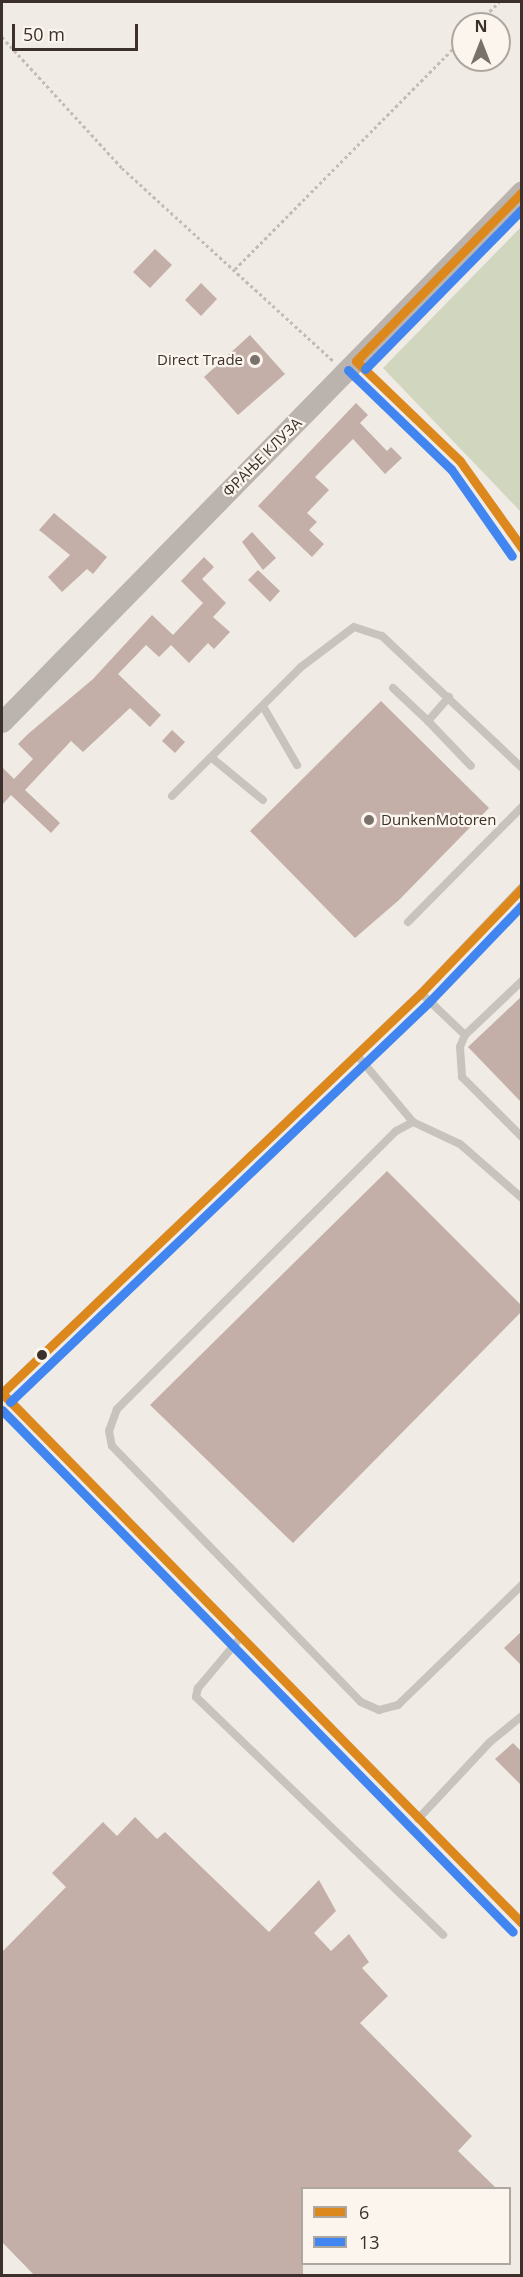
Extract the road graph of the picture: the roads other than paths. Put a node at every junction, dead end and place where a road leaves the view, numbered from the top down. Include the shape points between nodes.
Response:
1 (522, 191) edge
2 (351, 366) junction
3 (522, 549) edge
4 (393, 688) dead end
5 (449, 697) junction
6 (264, 708) junction
7 (2, 722) edge
8 (428, 722) junction
9 (212, 758) junction
10 (297, 765) dead end
11 (471, 766) dead end
12 (522, 768) edge
13 (172, 796) dead end
14 (263, 800) dead end
15 (522, 807) edge
16 (522, 887) edge
17 (408, 922) dead end
18 (522, 981) edge
19 (421, 993) junction
20 (465, 1035) junction
21 (357, 1055) junction
22 (413, 1122) junction
23 (522, 1137) edge
24 (522, 1198) edge
25 (2, 1393) edge
26 (522, 1585) edge
27 (241, 1637) junction
28 (522, 1716) edge
29 (418, 1819) junction
30 (522, 1924) edge
31 (443, 1935) dead end

1 - 2 main road, ФРАЊЕ КЛУЗА
2 - 3 lane via 460,462
2 - 7 main road, ФРАЊЕ КЛУЗА
4 - 8 lane
5 - 6 lane via 382,636 354,627 301,667
5 - 8 lane
5 - 12 lane
6 - 9 lane
6 - 10 lane
8 - 11 lane
9 - 13 lane
9 - 14 lane
15 - 17 lane
16 - 19 lane
18 - 20 lane
19 - 20 lane
19 - 21 lane
20 - 23 lane via 460,1047 462,1077
21 - 22 lane
21 - 25 lane
22 - 24 lane via 460,1144
22 - 26 lane via 396,1131 117,1409 109,1431 112,1446 361,1702 379,1710 398,1705
25 - 27 lane
27 - 29 lane
27 - 31 lane via 198,1688 196,1697
28 - 29 lane via 490,1742
29 - 30 lane

